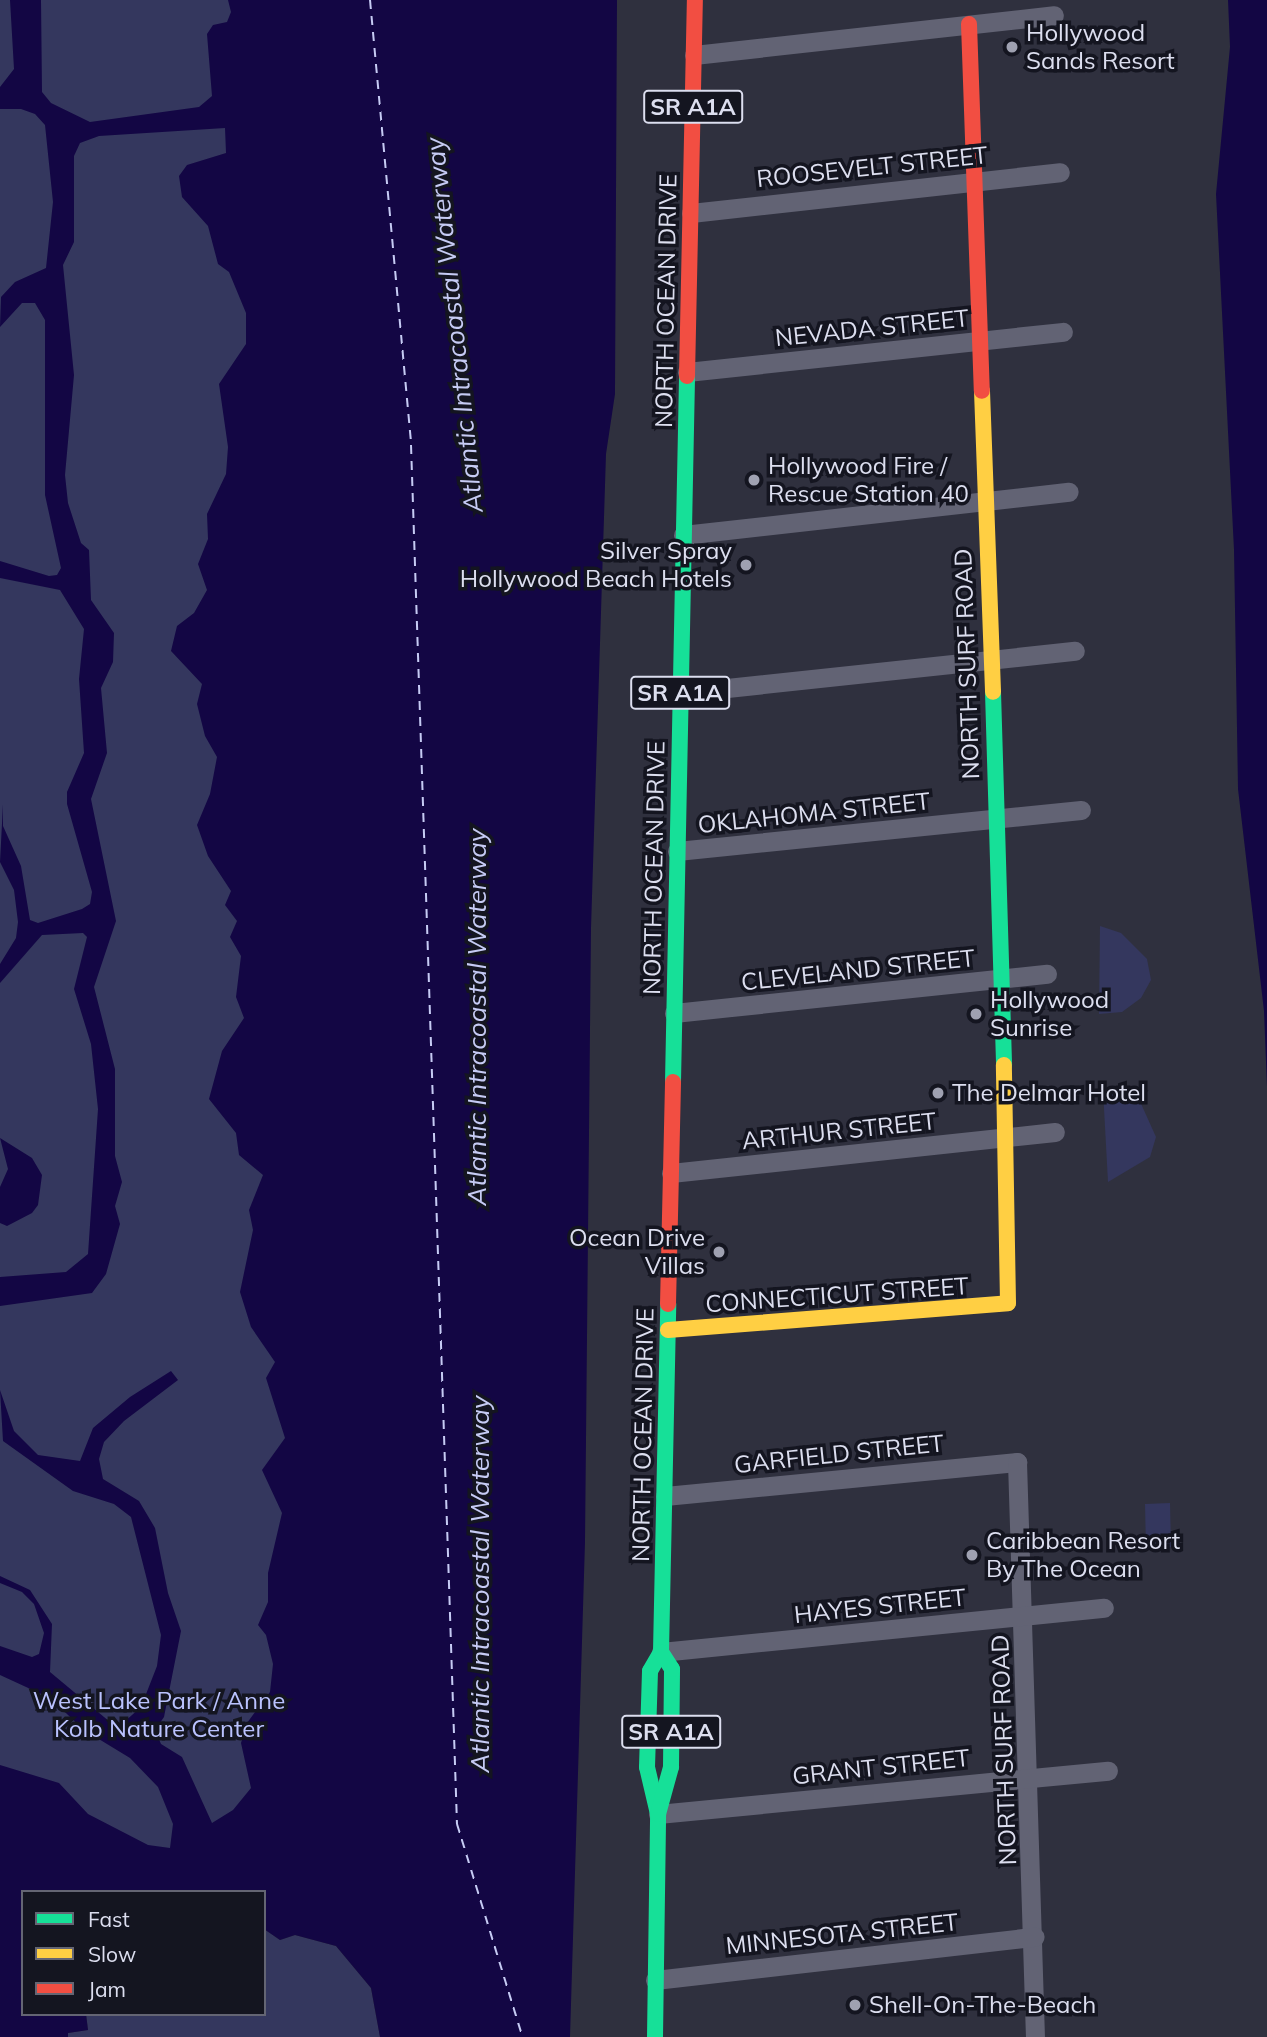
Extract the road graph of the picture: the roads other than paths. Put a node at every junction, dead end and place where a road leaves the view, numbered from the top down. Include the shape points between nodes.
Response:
1 (695, 0) edge
2 (1054, 15) dead end
3 (969, 24) junction
4 (694, 55) junction
5 (1060, 172) dead end
6 (978, 181) junction
7 (691, 213) junction
8 (1063, 332) dead end
9 (983, 341) junction
10 (687, 372) junction
11 (1069, 492) dead end
12 (987, 501) junction
13 (683, 535) junction
14 (1074, 652) dead end
15 (992, 660) junction
16 (680, 693) junction
17 (1081, 810) dead end
18 (997, 820) junction
19 (677, 851) junction
20 (1047, 974) dead end
21 (1003, 979) junction
22 (674, 1013) junction
23 (1055, 1132) dead end
24 (1007, 1137) junction
25 (671, 1173) junction
26 (1008, 1303) joint
27 (668, 1329) junction
28 (1017, 1462) joint
29 (665, 1496) junction
30 (1104, 1608) dead end
31 (1025, 1616) junction
32 (661, 1652) junction
33 (1108, 1771) dead end
34 (1029, 1777) junction
35 (658, 1814) junction
36 (1035, 1937) junction
37 (655, 1980) junction
38 (655, 2037) edge
39 (1035, 2037) edge

1 - 4 main road, NORTH OCEAN DRIVE / SR A1A
2 - 3 street
3 - 4 street
3 - 6 main road, NORTH SURF ROAD
4 - 7 main road, NORTH OCEAN DRIVE / SR A1A
5 - 6 street, ROOSEVELT STREET
6 - 7 street, ROOSEVELT STREET
6 - 9 main road, NORTH SURF ROAD
7 - 10 main road, NORTH OCEAN DRIVE / SR A1A
8 - 9 street, NEVADA STREET
9 - 10 street, NEVADA STREET
9 - 12 main road, NORTH SURF ROAD
10 - 13 main road, NORTH OCEAN DRIVE / SR A1A
11 - 12 street
12 - 13 street
12 - 15 main road, NORTH SURF ROAD
13 - 16 main road, NORTH OCEAN DRIVE / SR A1A
14 - 15 street
15 - 16 street
15 - 18 main road, NORTH SURF ROAD
16 - 19 main road, NORTH OCEAN DRIVE / SR A1A
17 - 18 street, OKLAHOMA STREET
18 - 19 street, OKLAHOMA STREET
18 - 21 main road, NORTH SURF ROAD
19 - 22 main road, NORTH OCEAN DRIVE / SR A1A
20 - 21 street, CLEVELAND STREET
21 - 22 street, CLEVELAND STREET
21 - 24 main road, NORTH SURF ROAD
22 - 25 main road, NORTH OCEAN DRIVE / SR A1A
23 - 24 street, ARTHUR STREET
24 - 25 street, ARTHUR STREET
24 - 26 main road, NORTH SURF ROAD
25 - 27 main road, NORTH OCEAN DRIVE / SR A1A
26 - 27 main road, CONNECTICUT STREET
27 - 29 main road, NORTH OCEAN DRIVE / SR A1A
28 - 29 street, GARFIELD STREET
28 - 31 street, NORTH SURF ROAD
29 - 32 main road, NORTH OCEAN DRIVE / SR A1A
30 - 31 street, HAYES STREET
31 - 32 street, HAYES STREET
31 - 34 street, NORTH SURF ROAD
32 - 35 main road, NORTH OCEAN DRIVE / SR A1A via 650,1671 647,1768
32 - 35 main road, NORTH OCEAN DRIVE / SR A1A via 673,1669 671,1767
33 - 34 street, GRANT STREET
34 - 35 street, GRANT STREET
34 - 36 street, NORTH SURF ROAD
35 - 37 main road, NORTH OCEAN DRIVE / SR A1A
36 - 37 street, MINNESOTA STREET
36 - 39 street, NORTH SURF ROAD
37 - 38 main road, NORTH OCEAN DRIVE / SR A1A

